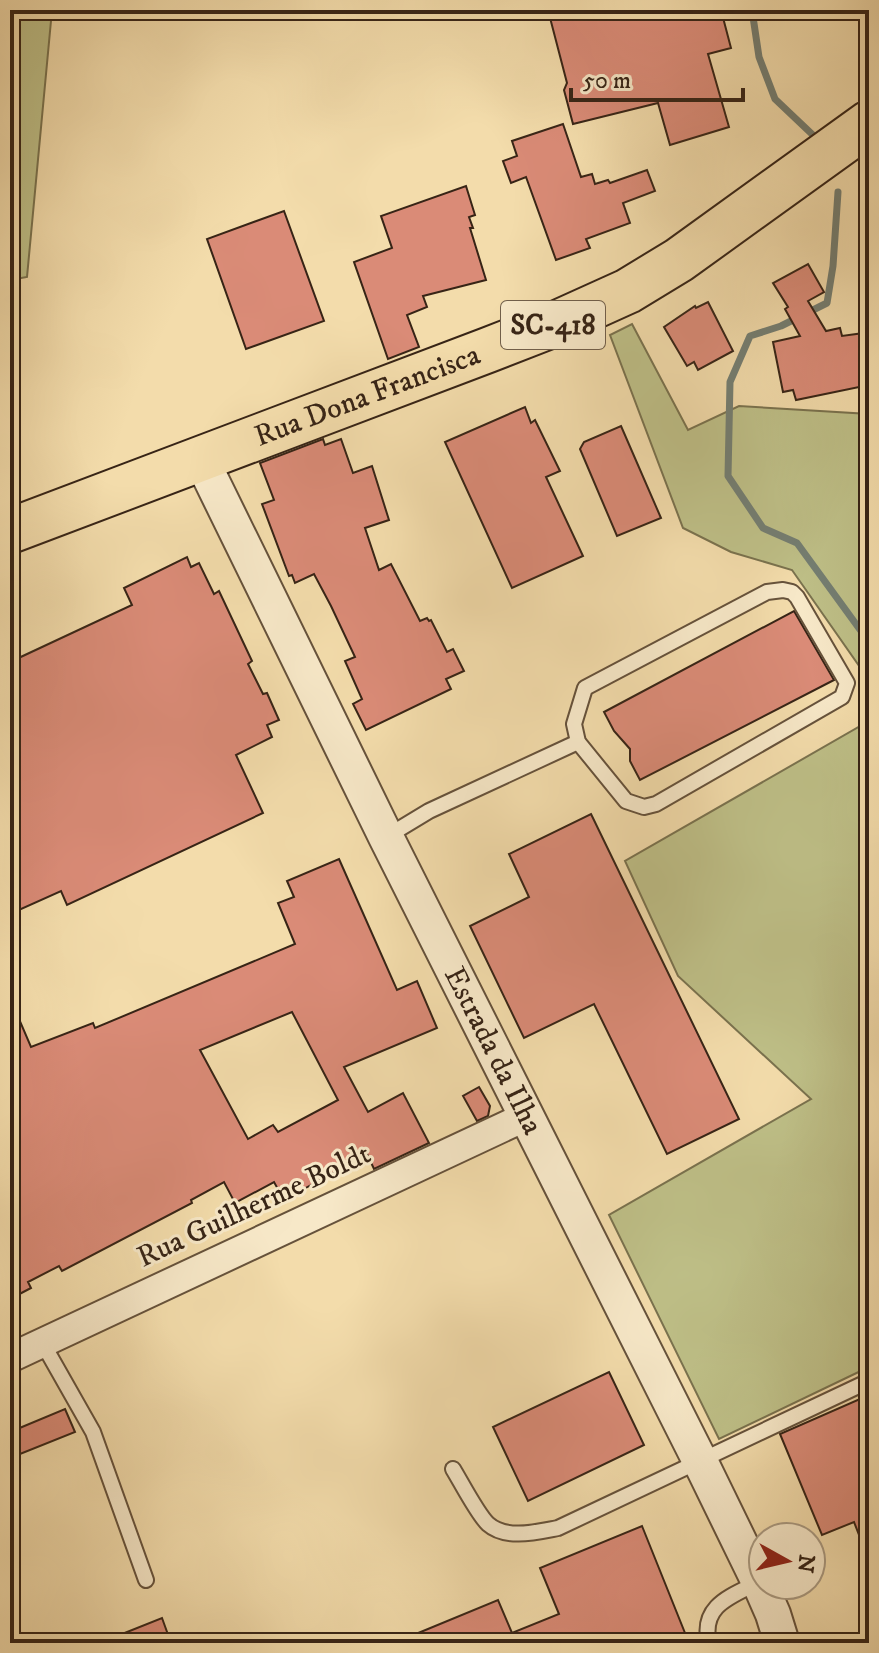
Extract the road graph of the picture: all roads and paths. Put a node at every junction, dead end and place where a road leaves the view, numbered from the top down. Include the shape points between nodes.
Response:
1 (869, 123) edge
2 (201, 459) junction
3 (10, 531) edge
4 (578, 742) junction
5 (386, 837) junction
6 (527, 1116) junction
7 (42, 1342) junction
8 (10, 1358) edge
9 (869, 1381) edge
10 (700, 1461) junction
11 (453, 1469) dead end
12 (747, 1557) edge
13 (146, 1580) dead end
14 (747, 1588) edge
15 (767, 1601) edge
16 (709, 1643) edge
17 (782, 1643) edge

1 - 2 main road, Rua Dona Francisca / SC-418 via 628,291
2 - 3 main road, Rua Dona Francisca / SC-418
2 - 5 street, Estrada da Ilha
4 - 4 lane via 626,801 644,807 842,697 847,683 797,597 783,590 767,592 585,688 574,724
4 - 5 lane via 429,811
5 - 6 street, Estrada da Ilha
6 - 7 street, Rua Guilherme Boldt
6 - 10 street, Estrada da Ilha
7 - 8 street, Rua Guilherme Boldt
7 - 13 lane via 93,1432
9 - 10 lane
10 - 11 lane via 558,1528 530,1534 488,1525
10 - 12 street, Estrada da Ilha
14 - 16 lane via 718,1604 706,1632
15 - 17 street, Estrada da Ilha

